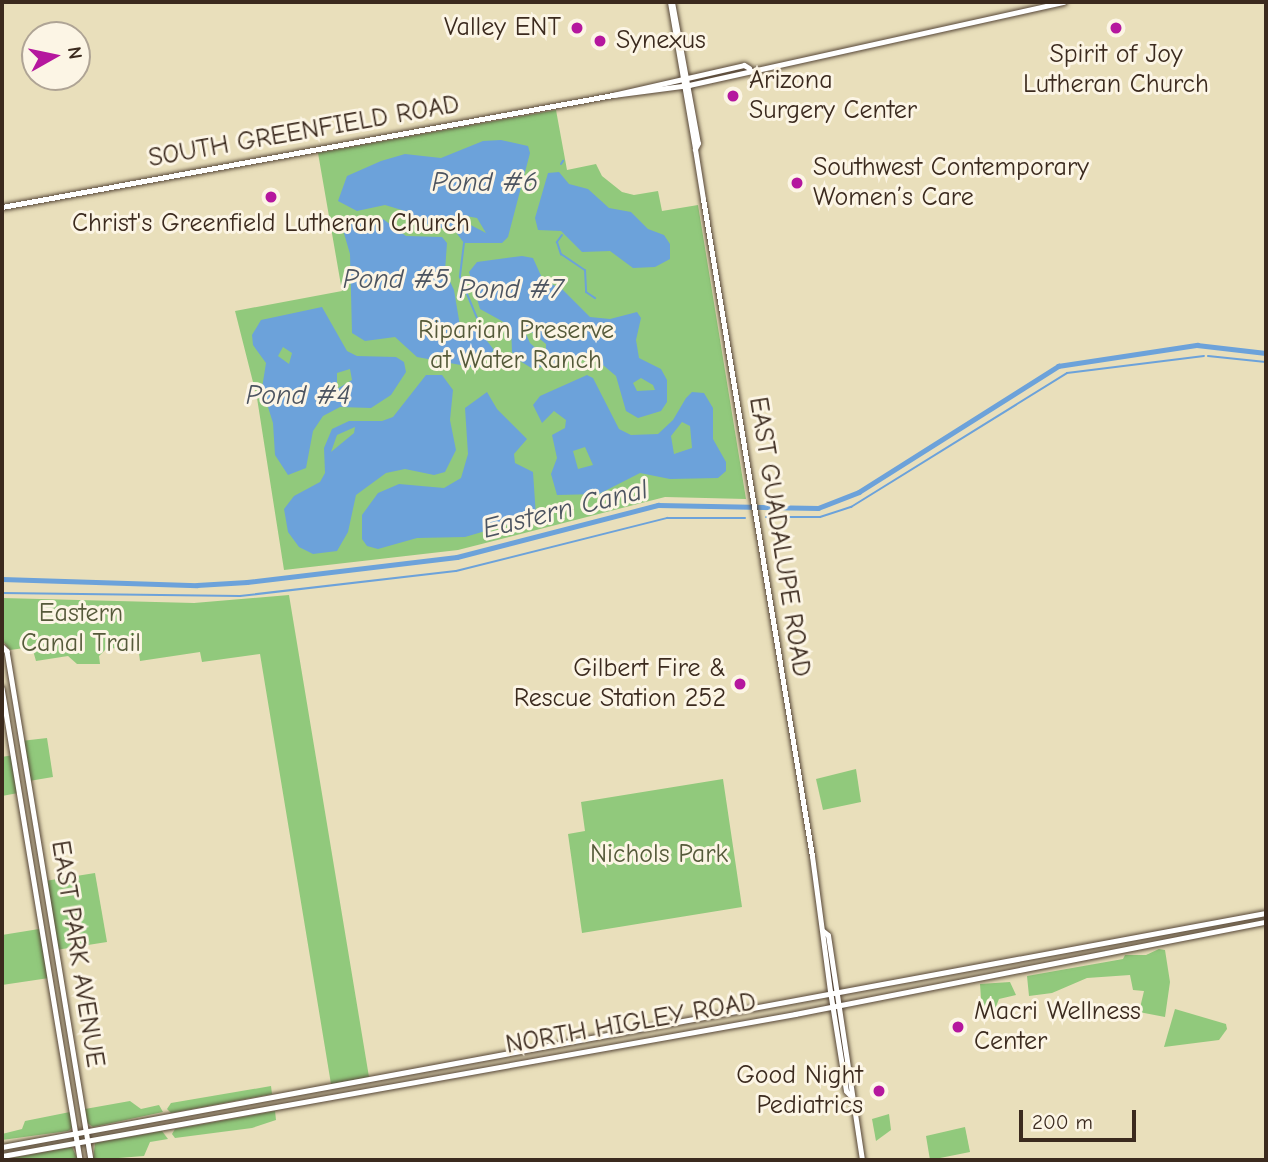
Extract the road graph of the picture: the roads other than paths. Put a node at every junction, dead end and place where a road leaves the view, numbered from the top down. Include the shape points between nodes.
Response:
1 (671, 2) edge
2 (1064, 2) edge
3 (749, 68) junction
4 (684, 78) junction
5 (685, 86) junction
6 (613, 95) junction
7 (2, 207) edge
8 (2, 646) edge
9 (2, 688) edge
10 (1266, 913) edge
11 (1266, 922) edge
12 (823, 931) junction
13 (952, 975) junction
14 (954, 984) junction
15 (838, 995) junction
16 (830, 997) junction
17 (840, 1006) junction
18 (832, 1007) junction
19 (851, 1096) junction
20 (87, 1132) junction
21 (76, 1134) junction
22 (88, 1141) junction
23 (77, 1143) junction
24 (2, 1147) edge
25 (2, 1157) edge
26 (80, 1160) edge
27 (91, 1160) edge
28 (862, 1160) edge

1 - 4 main road, EAST GUADALUPE ROAD
2 - 3 main road
3 - 4 main road via 744,65
3 - 5 main road, SOUTH GREENFIELD ROAD
4 - 5 main road, EAST GUADALUPE ROAD
4 - 6 main road
5 - 6 main road, SOUTH GREENFIELD ROAD
5 - 12 main road, EAST GUADALUPE ROAD via 698,142 695,149
6 - 7 main road, SOUTH GREENFIELD ROAD
8 - 20 street, EAST PARK AVENUE via 7,651
9 - 21 street, EAST PARK AVENUE
10 - 13 main road, NORTH HIGLEY ROAD
11 - 14 main road, NORTH HIGLEY ROAD
12 - 15 main road, EAST GUADALUPE ROAD via 828,935
12 - 16 main road, EAST GUADALUPE ROAD
13 - 14 main road
13 - 15 main road, NORTH HIGLEY ROAD
14 - 17 main road, NORTH HIGLEY ROAD
15 - 16 main road, NORTH HIGLEY ROAD
15 - 17 main road, EAST GUADALUPE ROAD
16 - 18 main road, EAST GUADALUPE ROAD
16 - 20 main road, NORTH HIGLEY ROAD
17 - 18 main road, NORTH HIGLEY ROAD
17 - 19 main road, EAST GUADALUPE ROAD
18 - 19 main road, EAST GUADALUPE ROAD via 846,1091
18 - 22 main road, NORTH HIGLEY ROAD
19 - 28 main road, EAST GUADALUPE ROAD
20 - 21 main road, NORTH HIGLEY ROAD
20 - 22 street, EAST PARK AVENUE
21 - 23 street, EAST PARK AVENUE
21 - 24 main road, NORTH HIGLEY ROAD
22 - 23 main road, NORTH HIGLEY ROAD
22 - 27 street, EAST PARK AVENUE
23 - 25 main road, NORTH HIGLEY ROAD
23 - 26 street, EAST PARK AVENUE

